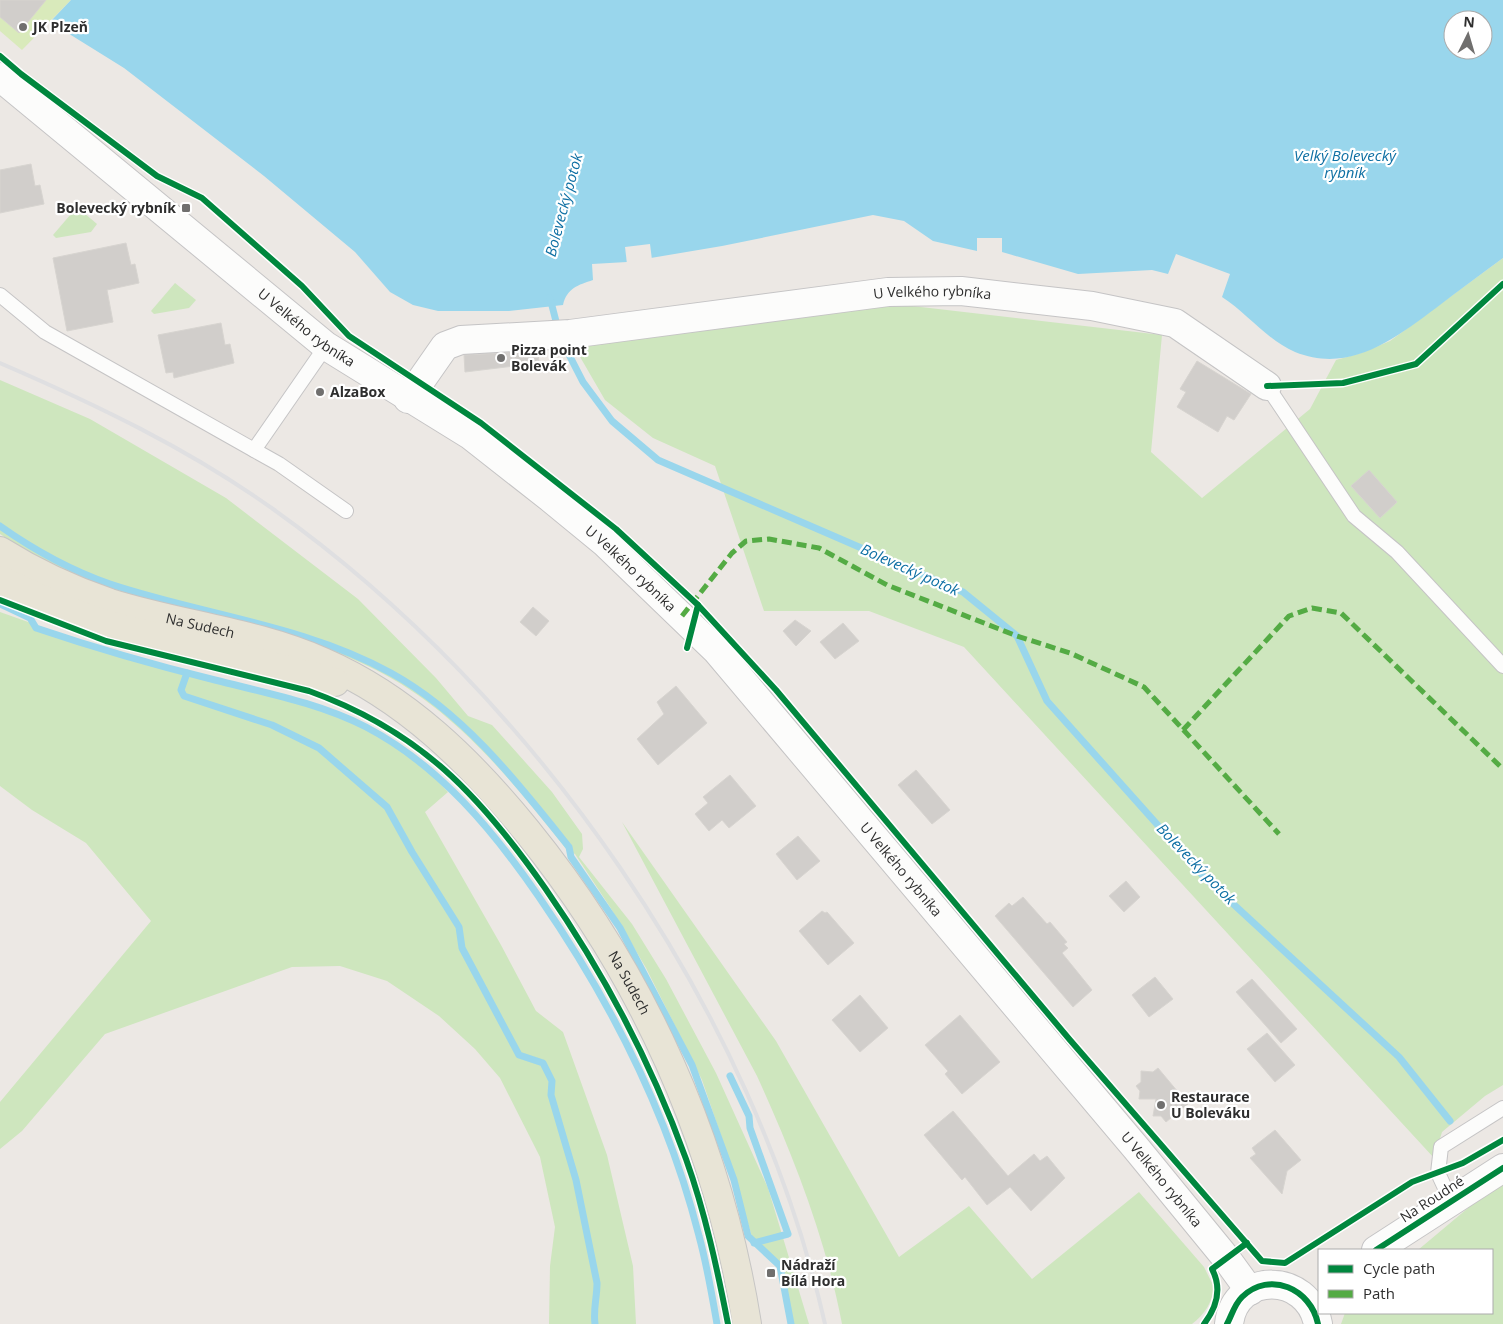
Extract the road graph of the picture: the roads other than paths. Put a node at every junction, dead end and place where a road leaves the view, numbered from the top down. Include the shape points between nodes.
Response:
1 (0, 77) edge
2 (0, 295) edge
3 (326, 346) junction
4 (1267, 386) joint
5 (413, 390) junction
6 (254, 450) junction
7 (346, 511) dead end
8 (0, 551) edge
9 (0, 580) edge
10 (1503, 666) edge
11 (398, 706) junction
12 (1503, 1108) edge
13 (1503, 1168) edge
14 (1451, 1201) junction
15 (1378, 1249) edge
16 (1250, 1291) junction
17 (1313, 1294) edge
18 (1228, 1323) edge
19 (747, 1324) edge
20 (1318, 1324) edge

1 - 3 street, U Velkého rybníka
2 - 6 lane via 45,332
3 - 5 street, U Velkého rybníka
3 - 6 lane
4 - 5 street, U Velkého rybníka via 1175,323 1092,306 961,291 888,292 570,334 461,340 445,346
4 - 10 lane via 1354,516 1397,552
5 - 16 street, U Velkého rybníka via 612,550 717,651 1136,1148
6 - 7 lane
8 - 11 main road, Na Sudech via 50,579 110,603 300,653 348,674
9 - 11 main road, Na Sudech via 65,610 105,624 320,678
11 - 19 main road, Na Sudech via 456,751 496,792 557,868 629,979 674,1070 705,1150 730,1237
12 - 14 lane via 1441,1147 1438,1173
13 - 14 street, Na Roudné
14 - 15 street, Na Roudné
16 - 17 street via 1266,1285 1284,1285
16 - 18 street via 1237,1303
17 - 20 street

